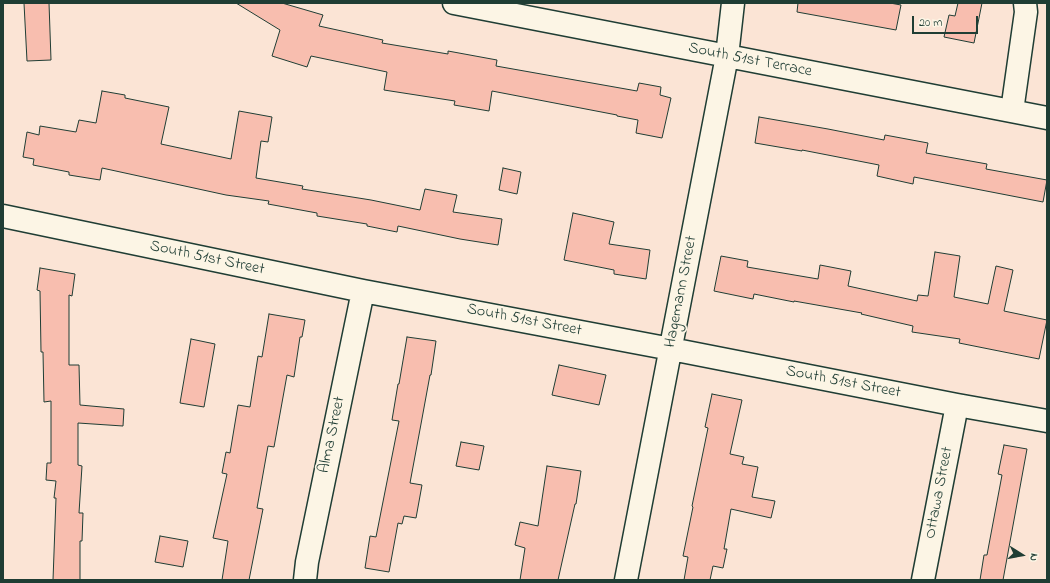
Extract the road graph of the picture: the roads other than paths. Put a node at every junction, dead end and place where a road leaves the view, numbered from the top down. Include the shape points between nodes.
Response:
1 (454, 3) edge
2 (732, 3) edge
3 (1025, 3) edge
4 (727, 56) junction
5 (1012, 111) junction
6 (1047, 118) edge
7 (3, 216) edge
8 (363, 291) junction
9 (671, 349) junction
10 (957, 405) junction
11 (1047, 421) edge
12 (305, 580) edge
13 (626, 580) edge
14 (923, 580) edge

1 - 4 street, South 51st Terrace
2 - 4 street, Hagemann Street
3 - 5 street via 1026,12
4 - 5 street, South 51st Terrace
4 - 9 street, Hagemann Street
5 - 6 street, South 51st Terrace
7 - 8 street, South 51st Street
8 - 9 street, South 51st Street
8 - 12 street, Alma Street
9 - 10 street, South 51st Street
9 - 13 street, Hagemann Street
10 - 11 street, South 51st Street
10 - 14 street, Ottawa Street

